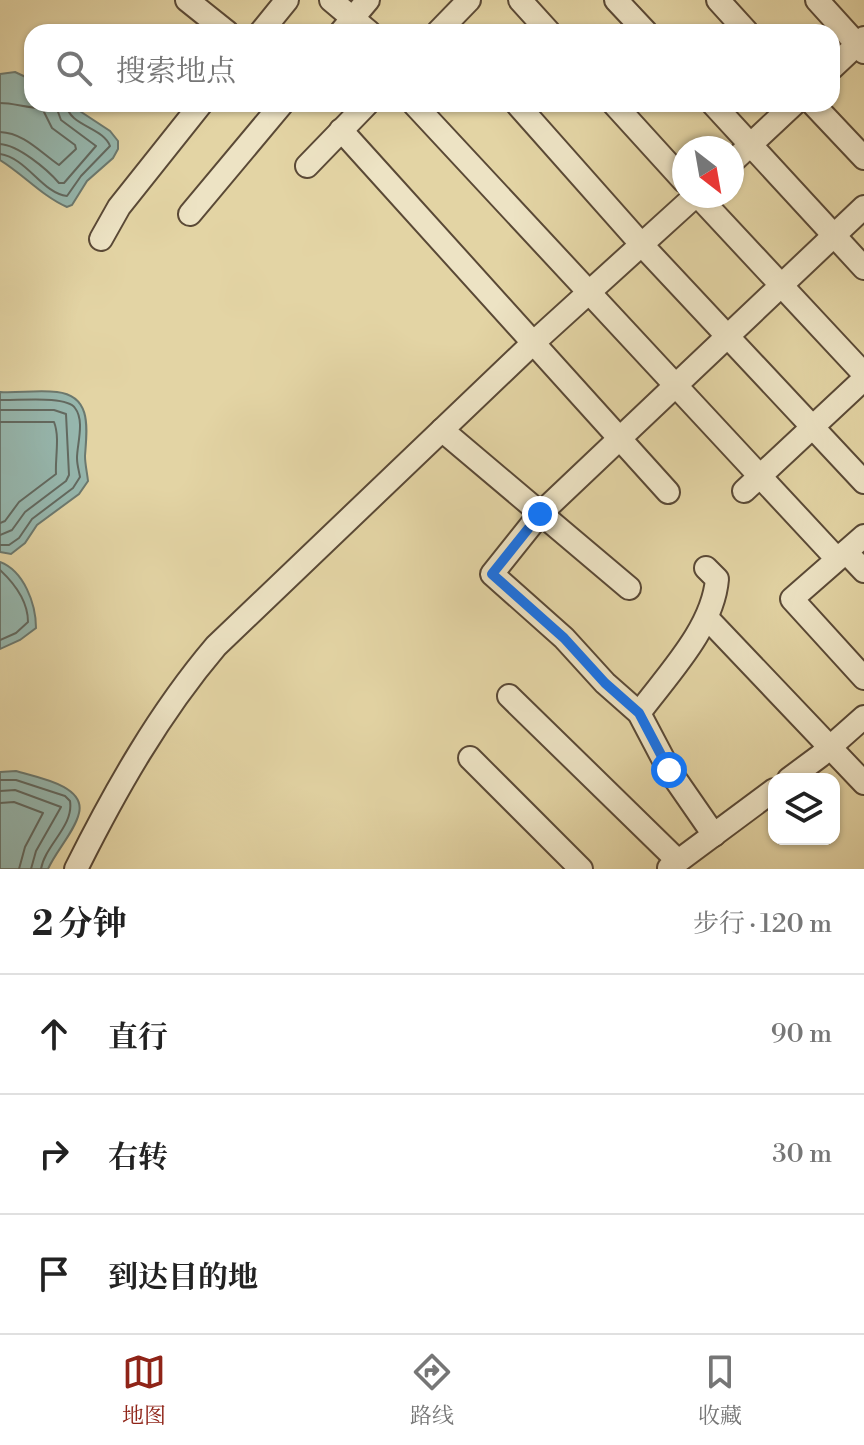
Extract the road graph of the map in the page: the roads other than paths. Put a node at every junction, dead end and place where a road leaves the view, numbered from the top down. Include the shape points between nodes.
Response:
1 (187, 0) edge
2 (287, 0) edge
3 (331, 0) edge
4 (368, 0) edge
5 (469, 0) edge
6 (520, 0) edge
7 (616, 0) edge
8 (718, 0) edge
9 (817, 0) edge
10 (217, 24) edge
11 (268, 24) edge
12 (351, 24) edge
13 (356, 24) edge
14 (449, 24) edge
15 (542, 24) edge
16 (638, 24) edge
17 (740, 24) edge
18 (862, 45) edge
19 (840, 62) edge
20 (195, 112) edge
21 (275, 112) edge
22 (359, 112) edge
23 (421, 112) edge
24 (524, 112) edge
25 (621, 112) edge
26 (720, 112) edge
27 (786, 112) edge
28 (821, 112) edge
29 (341, 130) junction
30 (751, 145) junction
31 (744, 151) edge
32 (864, 158) edge
33 (307, 166) dead end
34 (672, 168) edge
35 (864, 207) edge
36 (683, 208) edge
37 (707, 208) edge
38 (190, 214) dead end
39 (834, 235) junction
40 (101, 239) dead end
41 (642, 245) junction
42 (864, 268) edge
43 (781, 285) junction
44 (589, 293) junction
45 (727, 336) junction
46 (532, 344) junction
47 (864, 376) edge
48 (675, 385) junction
49 (812, 427) junction
50 (442, 430) junction
51 (618, 439) junction
52 (864, 482) edge
53 (752, 484) junction
54 (668, 492) dead end
55 (540, 514) junction
56 (864, 536) edge
57 (842, 555) junction
58 (706, 568) dead end
59 (864, 571) edge
60 (629, 588) dead end
61 (708, 619) junction
62 (864, 678) edge
63 (509, 696) dead end
64 (639, 713) junction
65 (864, 717) edge
66 (831, 747) junction
67 (470, 758) dead end
68 (797, 773) edge
69 (864, 783) edge
70 (768, 794) edge
71 (714, 835) junction
72 (673, 865) edge
73 (76, 869) edge
74 (581, 869) edge

1 - 10 street
2 - 11 street
3 - 12 street
4 - 13 street
5 - 14 street
6 - 15 street
7 - 16 street
8 - 17 street
9 - 18 street
18 - 19 street
20 - 40 street via 119,207
21 - 38 street
22 - 29 street
23 - 44 street
24 - 41 street
25 - 34 street
26 - 30 street
27 - 30 street
28 - 32 street
29 - 33 street
29 - 46 street
30 - 31 street
30 - 39 street
35 - 39 street
36 - 41 street
37 - 43 street
39 - 42 street
39 - 43 street
41 - 44 street
41 - 45 street
43 - 45 street
43 - 47 street
44 - 46 street
44 - 48 street
45 - 48 street
45 - 49 street
46 - 50 street
46 - 51 street
47 - 49 street
48 - 51 street
48 - 53 street
49 - 52 street
49 - 53 street
50 - 55 street
50 - 73 street via 216,646 182,686
51 - 54 street
51 - 55 street
53 - 57 street
55 - 60 street
55 - 64 street via 492,574
56 - 57 street
57 - 59 street
57 - 62 street via 792,599
58 - 61 street via 717,579
61 - 64 street
61 - 66 street
63 - 72 street
64 - 71 street via 669,770
65 - 66 street
66 - 68 street
66 - 69 street
67 - 74 street
70 - 71 street
71 - 72 street

